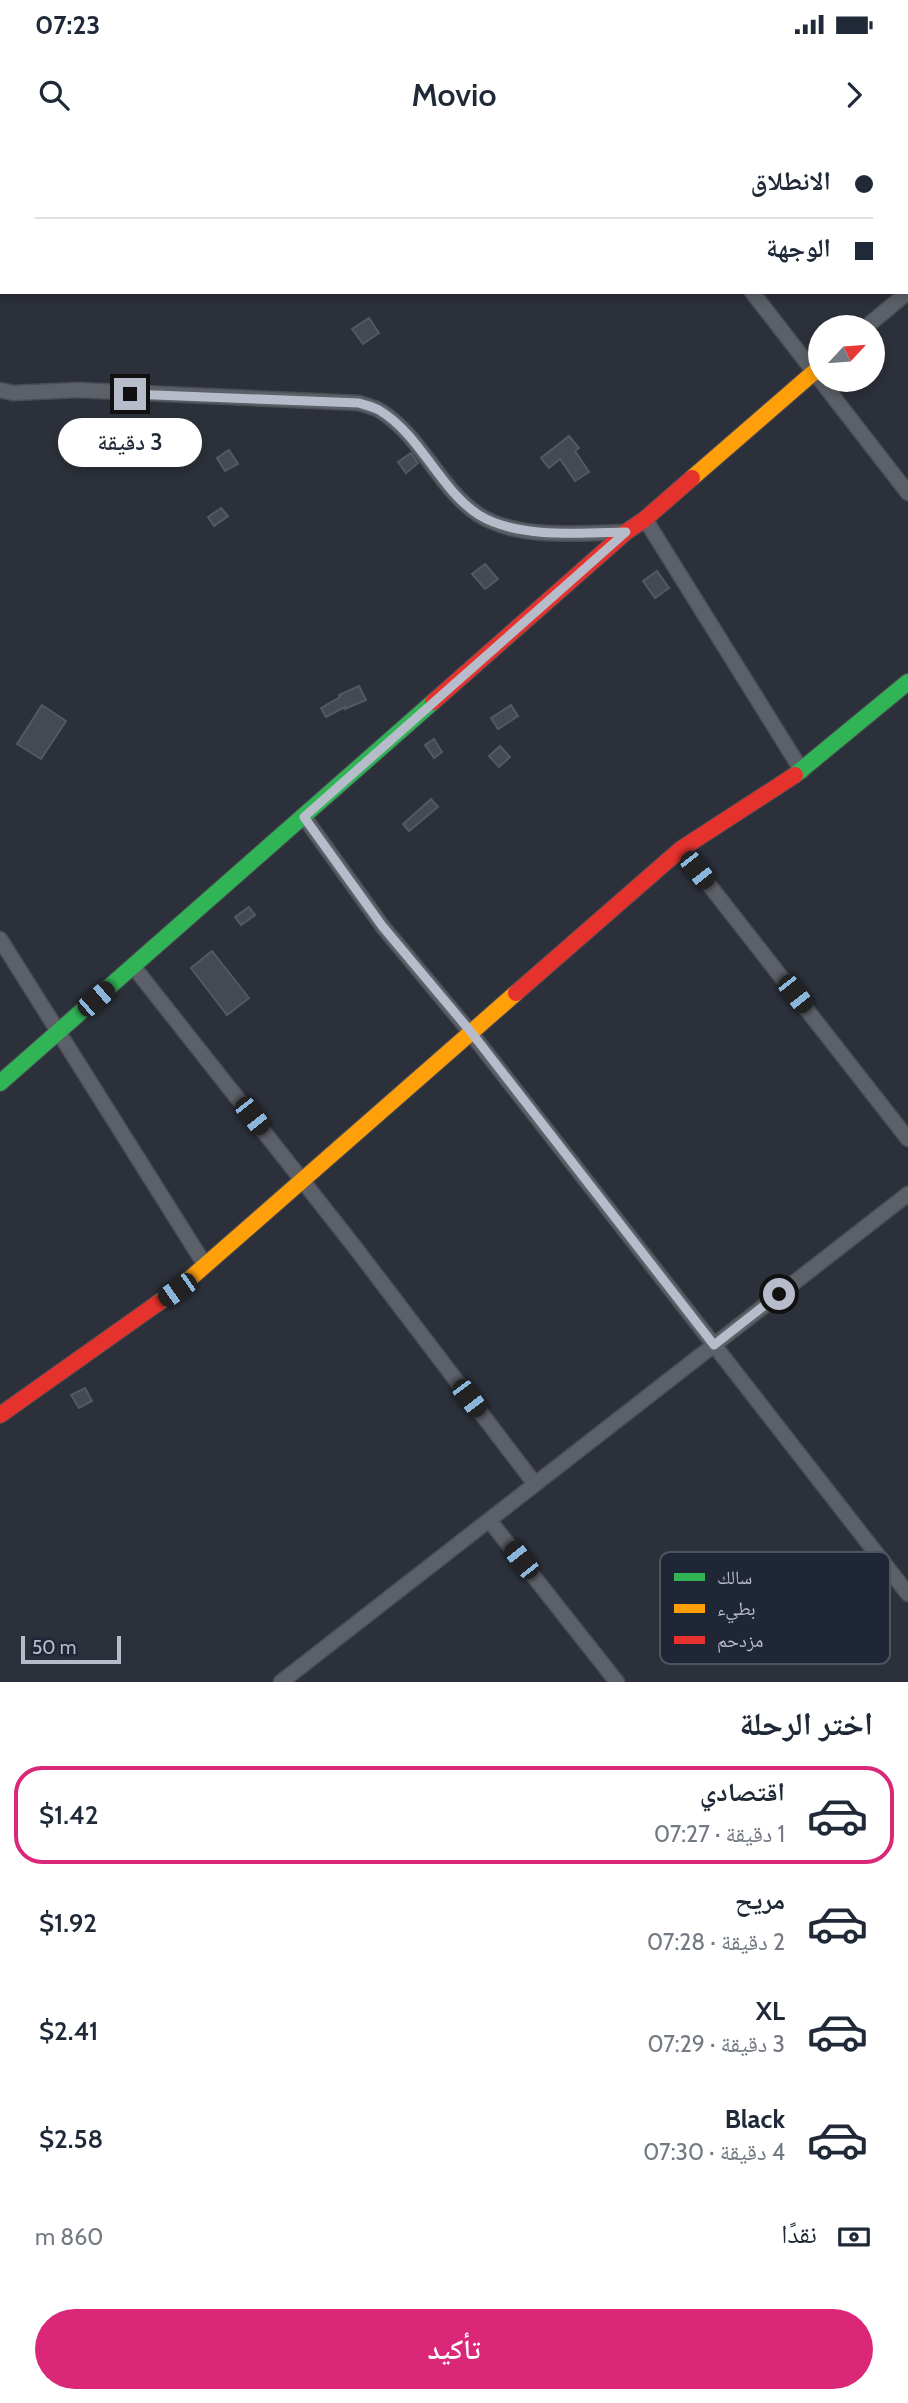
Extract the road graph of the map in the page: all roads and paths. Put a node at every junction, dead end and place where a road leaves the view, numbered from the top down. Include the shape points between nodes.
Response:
1 (754, 294) edge
2 (906, 294) edge
3 (880, 315) edge
4 (808, 358) edge
5 (808, 377) edge
6 (0, 390) edge
7 (834, 392) edge
8 (908, 493) edge
9 (645, 519) junction
10 (626, 532) junction
11 (908, 682) edge
12 (802, 771) junction
13 (304, 817) junction
14 (681, 849) junction
15 (0, 939) edge
16 (133, 966) junction
17 (58, 1032) junction
18 (471, 1032) junction
19 (0, 1083) edge
20 (908, 1139) edge
21 (302, 1180) junction
22 (908, 1194) edge
23 (205, 1265) junction
24 (714, 1345) junction
25 (0, 1415) edge
26 (535, 1484) junction
27 (489, 1520) junction
28 (875, 1552) edge
29 (890, 1571) edge
30 (908, 1594) edge
31 (281, 1682) edge
32 (617, 1682) edge

1 - 4 street
2 - 3 street
5 - 9 street
6 - 10 street via 359,403 379,410 404,431 452,491 480,515 512,528
7 - 8 street
9 - 10 street
9 - 12 street
10 - 13 street
11 - 12 street
12 - 14 street
13 - 16 street
13 - 18 street via 383,927
14 - 18 street
14 - 20 street
15 - 17 street
16 - 17 street
16 - 21 street
17 - 19 street
17 - 23 street
18 - 21 street
18 - 24 street
21 - 23 street
21 - 26 street
22 - 24 street
23 - 25 street via 177,1290
24 - 26 street
24 - 28 street
26 - 27 street
27 - 31 street
27 - 32 street
29 - 30 street

